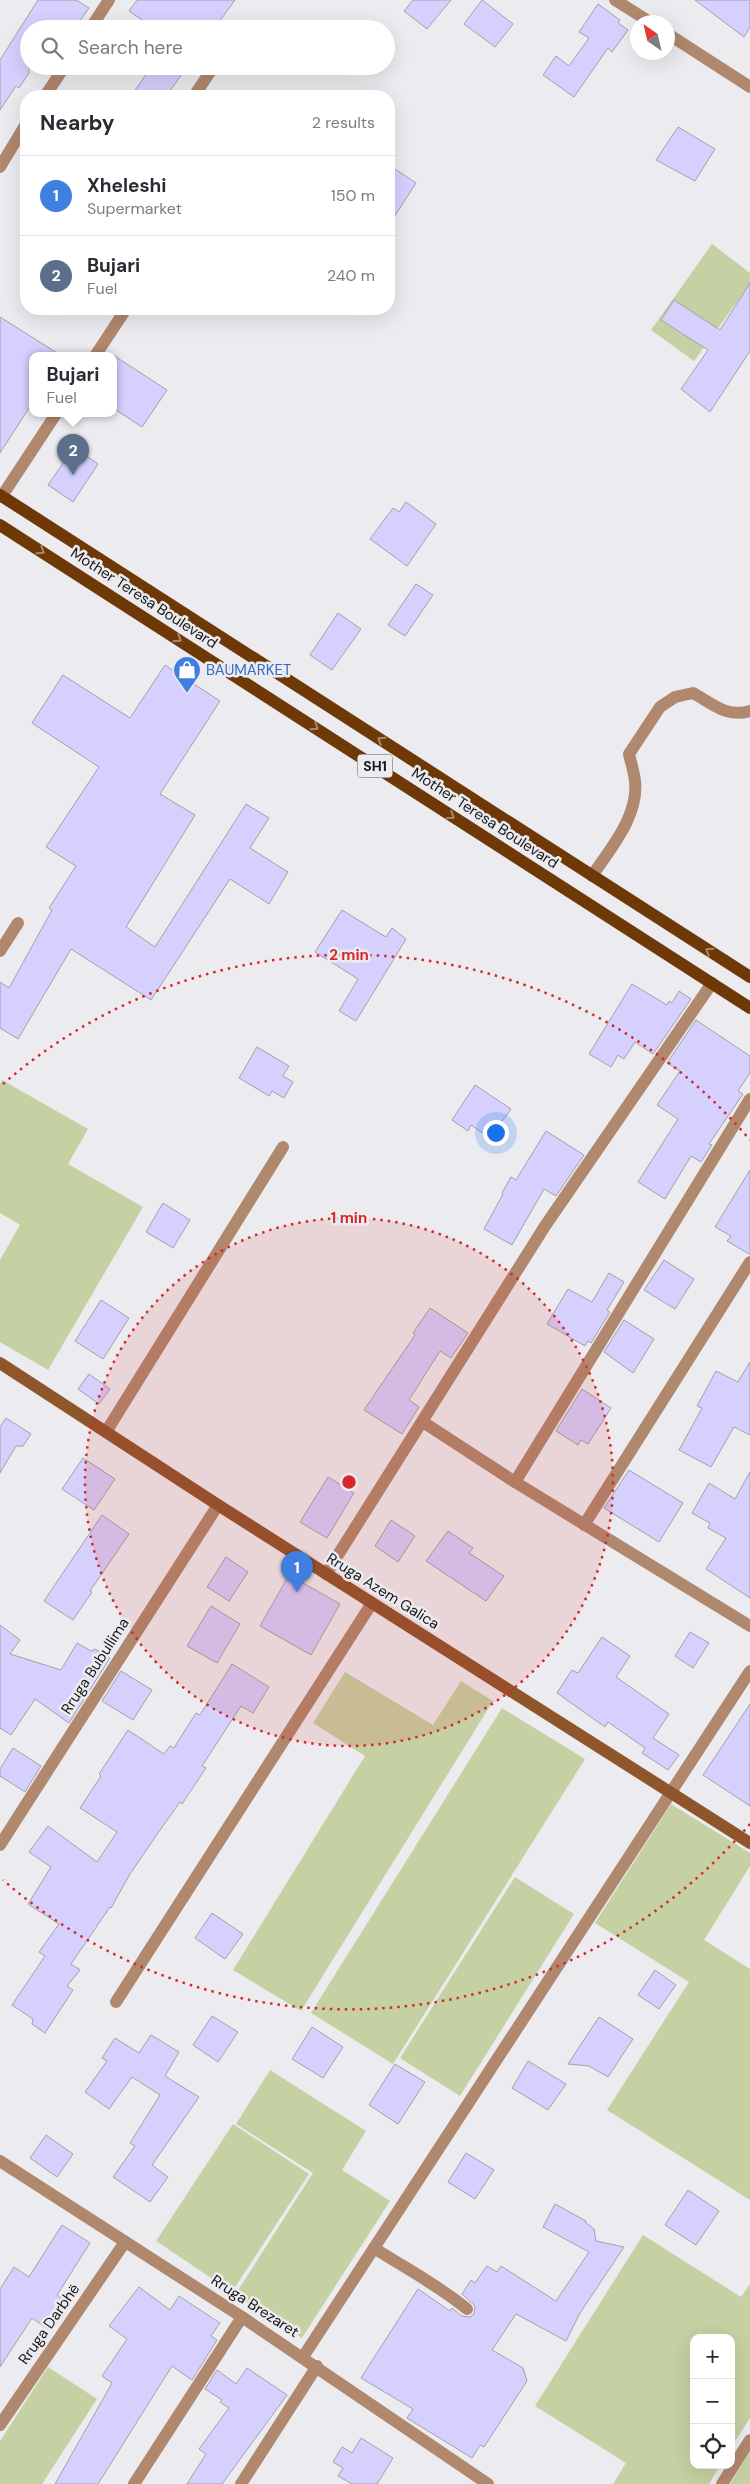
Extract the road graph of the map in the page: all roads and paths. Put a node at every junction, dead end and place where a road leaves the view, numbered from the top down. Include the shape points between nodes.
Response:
1 (109, 0) edge
2 (615, 0) edge
3 (639, 15) edge
4 (96, 20) edge
5 (675, 39) edge
6 (59, 75) edge
7 (208, 75) edge
8 (750, 87) edge
9 (49, 90) edge
10 (198, 90) edge
11 (20, 134) edge
12 (0, 167) edge
13 (122, 315) edge
14 (98, 352) edge
15 (54, 417) edge
16 (1, 496) edge
17 (0, 525) edge
18 (750, 711) edge
19 (592, 876) junction
20 (18, 923) dead end
21 (0, 951) edge
22 (750, 978) edge
23 (712, 983) junction
24 (750, 1008) edge
25 (750, 1099) edge
26 (283, 1148) dead end
27 (750, 1262) edge
28 (0, 1363) edge
29 (422, 1422) junction
30 (106, 1432) junction
31 (515, 1482) junction
32 (218, 1505) junction
33 (584, 1525) junction
34 (326, 1574) junction
35 (372, 1603) junction
36 (750, 1626) edge
37 (750, 1671) edge
38 (672, 1793) junction
39 (750, 1843) edge
40 (0, 1845) edge
41 (116, 2002) dead end
42 (0, 2161) edge
43 (125, 2242) junction
44 (374, 2248) junction
45 (467, 2309) dead end
46 (242, 2317) junction
47 (303, 2357) junction
48 (317, 2366) junction
49 (0, 2425) edge
50 (750, 2440) edge
51 (134, 2484) edge
52 (241, 2484) edge
53 (488, 2484) edge
54 (722, 2484) edge

1 - 4 street
2 - 3 street
5 - 8 street
6 - 9 street
7 - 10 street
11 - 12 street
13 - 14 street
15 - 16 street
19 -> 16 main road, Mother Teresa Boulevard / SH1
17 -> 23 main road, Mother Teresa Boulevard / SH1
18 - 19 street via 737,714 724,711 693,693 675,697 660,706 629,754 635,782 632,807 621,832
22 -> 19 main road, Mother Teresa Boulevard / SH1
20 - 21 street
23 - 24 main road, Mother Teresa Boulevard / SH1
23 - 29 street via 545,1226
25 - 31 street
26 - 30 street
27 - 33 street
28 - 30 street, Rruga Azem Galica
29 - 31 street
29 - 34 street
30 - 32 street, Rruga Azem Galica
31 - 33 street
32 - 34 street, Rruga Azem Galica
32 - 40 street, Rruga Bubullima
33 - 36 street
34 - 35 street, Rruga Azem Galica
35 - 38 street, Rruga Azem Galica
35 - 41 street
37 - 38 street
38 - 39 street, Rruga Azem Galica
38 - 44 street
42 - 43 street, Rruga Brezaret
43 - 46 street, Rruga Brezaret
43 - 49 street, Rruga Darbhë
44 - 45 street via 444,2290
44 - 47 street
46 - 47 street, Rruga Brezaret
46 - 51 street
47 - 48 street, Rruga Brezaret
48 - 52 street
48 - 53 street, Rruga Brezaret
50 - 54 street

